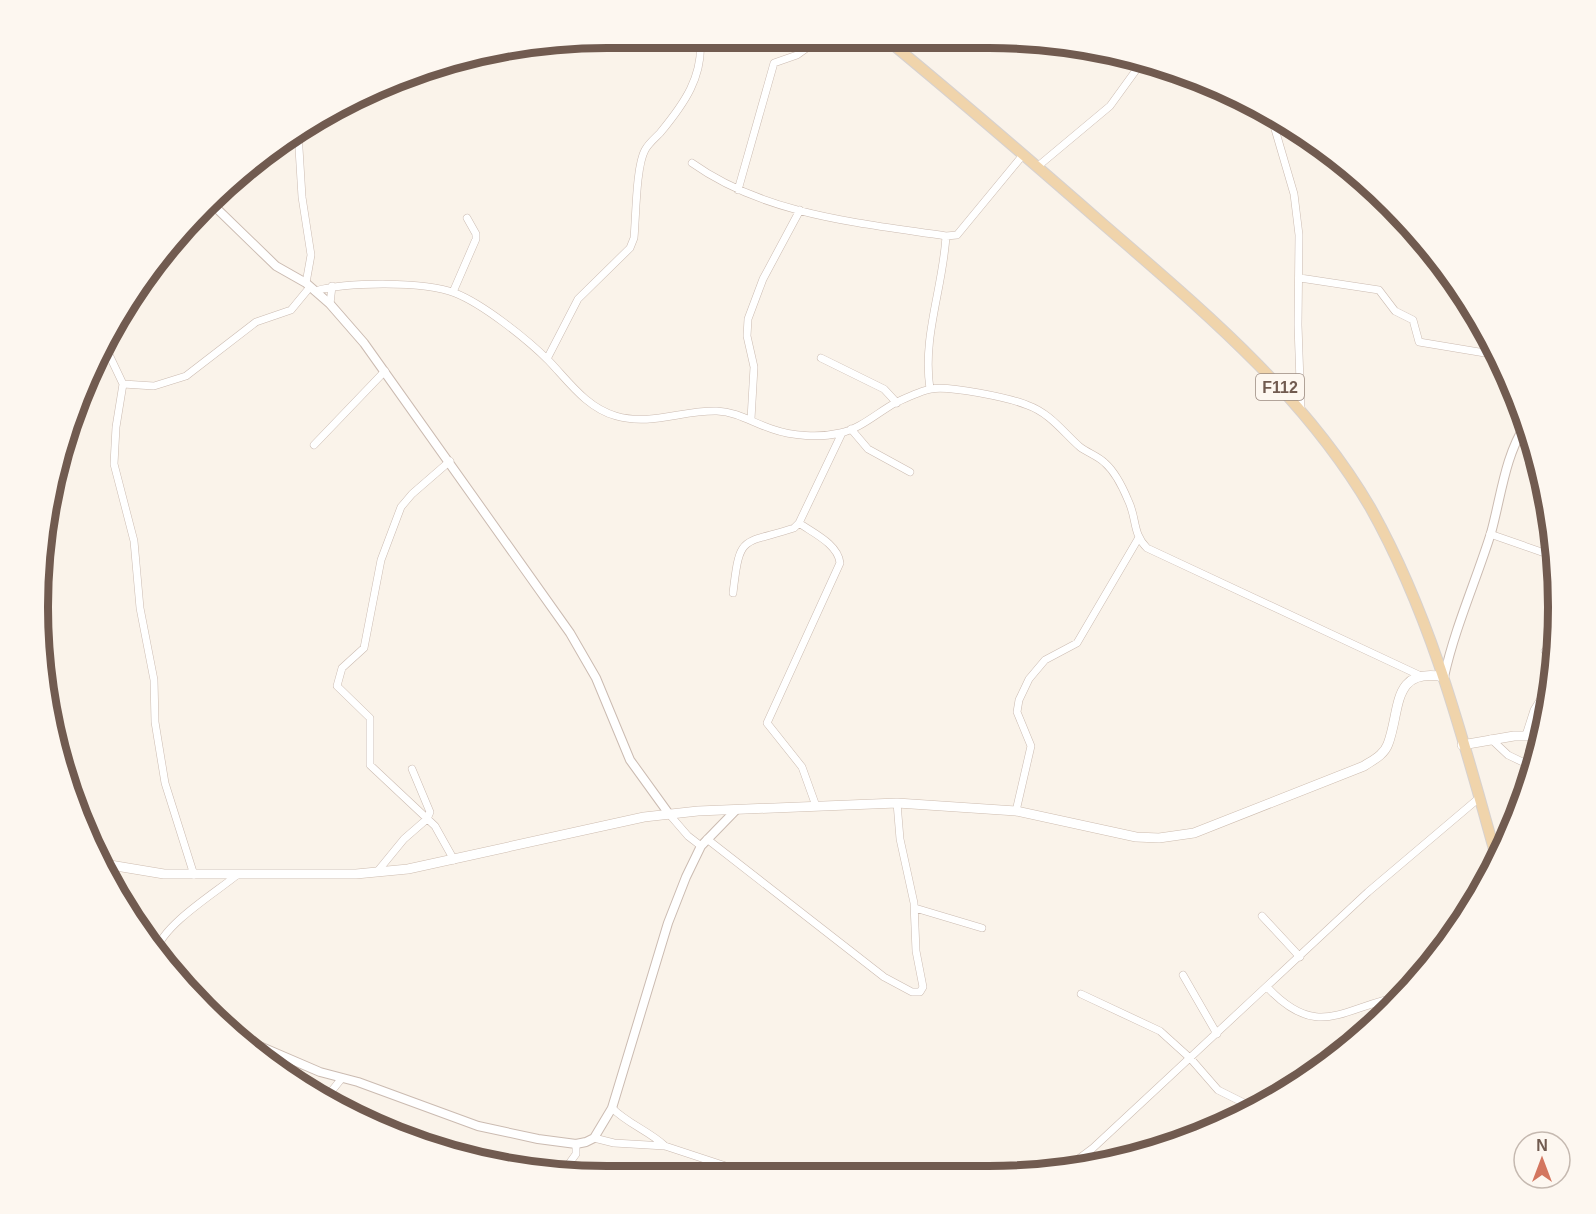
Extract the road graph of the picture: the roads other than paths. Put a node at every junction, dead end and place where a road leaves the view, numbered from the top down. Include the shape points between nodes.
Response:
1 (700, 48) edge
2 (807, 48) edge
3 (897, 48) edge
4 (1137, 68) edge
5 (1274, 127) edge
6 (299, 140) edge
7 (1023, 155) junction
8 (692, 164) dead end
9 (1037, 166) junction
10 (738, 190) junction
11 (216, 208) edge
12 (800, 210) junction
13 (467, 218) dead end
14 (946, 236) junction
15 (1300, 278) junction
16 (332, 286) junction
17 (310, 287) junction
18 (453, 292) junction
19 (330, 304) junction
20 (1486, 353) edge
21 (109, 354) edge
22 (821, 358) dead end
23 (547, 359) junction
24 (385, 371) junction
25 (123, 384) junction
26 (930, 389) junction
27 (897, 403) junction
28 (1301, 411) junction
29 (751, 419) junction
30 (851, 429) junction
31 (842, 433) junction
32 (1520, 435) edge
33 (315, 445) dead end
34 (450, 461) junction
35 (910, 472) dead end
36 (799, 523) junction
37 (1490, 534) junction
38 (1138, 539) junction
39 (1545, 553) edge
40 (733, 593) dead end
41 (1421, 676) junction
42 (1444, 677) junction
43 (1540, 701) edge
44 (1526, 735) junction
45 (1533, 735) edge
46 (1491, 739) junction
47 (1462, 745) junction
48 (1526, 763) edge
49 (411, 768) dead end
50 (1479, 798) junction
51 (897, 803) junction
52 (816, 806) junction
53 (735, 810) junction
54 (1016, 811) junction
55 (669, 814) junction
56 (427, 819) junction
57 (704, 842) junction
58 (1493, 847) edge
59 (454, 860) junction
60 (112, 865) edge
61 (377, 872) junction
62 (194, 875) junction
63 (237, 875) junction
64 (915, 909) junction
65 (1262, 916) dead end
66 (982, 928) dead end
67 (160, 942) edge
68 (1300, 957) junction
69 (1183, 975) dead end
70 (1268, 988) junction
71 (1081, 994) dead end
72 (1384, 1002) edge
73 (1217, 1034) junction
74 (265, 1048) edge
75 (1191, 1059) junction
76 (342, 1078) junction
77 (330, 1093) edge
78 (1245, 1104) dead end
79 (612, 1108) junction
80 (594, 1138) junction
81 (576, 1144) junction
82 (665, 1146) junction
83 (1080, 1158) edge
84 (568, 1165) edge
85 (726, 1166) edge

1 - 23 street via 696,82 645,149 630,248 578,299
2 - 10 street via 774,63
3 - 7 main road, F112
4 - 9 street via 1110,106
5 - 15 street via 1294,194
6 - 17 street via 311,255
7 - 9 main road, F112
7 - 14 street via 957,235
8 - 10 street via 717,182
9 - 28 main road, F112 via 1233,337
10 - 12 street
11 - 17 street via 276,266
12 - 14 street
12 - 29 street via 763,279 748,319 747,336 754,367
13 - 18 street via 476,239
14 - 26 street via 943,274 927,347
15 - 20 street via 1379,290 1395,311 1413,320 1419,342
15 - 28 street
16 - 17 street
16 - 18 street via 436,288
16 - 19 street
17 - 19 street
17 - 25 street via 291,310 256,322 186,376 154,386
18 - 23 street via 498,318
19 - 24 street
21 - 25 street
22 - 27 street via 884,389
23 - 29 street via 589,403 618,417 639,420 718,411
24 - 33 street
24 - 34 street
25 - 62 street via 114,464 134,541 165,783
26 - 27 street
26 - 38 street via 955,389 1027,404 1050,418 1080,447 1105,463 1128,498
27 - 30 street
28 - 42 main road, F112 via 1345,468 1385,536 1410,586
29 - 31 street via 796,435
30 - 31 street
30 - 35 street via 868,449
31 - 36 street
32 - 37 street
34 - 55 street via 570,633 596,678 630,760
34 - 56 street via 401,507 381,560 364,648 342,668 337,686 370,718 370,765
36 - 40 street via 746,543 737,554
36 - 52 street via 830,544 840,563 767,723 802,767
37 - 39 street
37 - 42 street
38 - 41 street via 1160,556
38 - 54 street via 1077,643 1045,660 1029,679 1019,700 1017,712 1030,746
41 - 42 main road
41 - 54 main road via 1411,679 1403,689 1388,746 1380,756 1364,766 1194,833 1136,837
42 - 47 main road, F112
43 - 44 street
44 - 45 main road
44 - 46 main road
46 - 47 main road
46 - 48 street via 1508,755
47 - 50 main road, F112
49 - 56 street via 428,804
50 - 58 main road, F112
50 - 68 street via 1368,892
51 - 52 main road
51 - 54 main road
51 - 64 street via 900,839
52 - 53 main road
53 - 55 main road
53 - 57 street
55 - 57 street via 688,836
55 - 59 main road via 618,821
56 - 59 street via 444,839
56 - 61 street via 404,839
57 - 64 street via 884,977 912,992 920,992 923,987 916,951
57 - 79 street via 668,923
59 - 61 main road
60 - 62 main road
61 - 63 main road
62 - 63 main road
63 - 67 street via 177,922
64 - 66 street
65 - 68 street
68 - 70 street
69 - 73 street
70 - 72 street via 1292,1011 1318,1018 1333,1018
70 - 73 street
71 - 75 street via 1160,1031
73 - 75 street
74 - 76 street
75 - 78 street via 1218,1090
75 - 83 street
76 - 77 street
76 - 81 street via 478,1126
79 - 80 street
79 - 82 street
80 - 81 street
80 - 82 street
81 - 84 street via 576,1154
82 - 85 street

